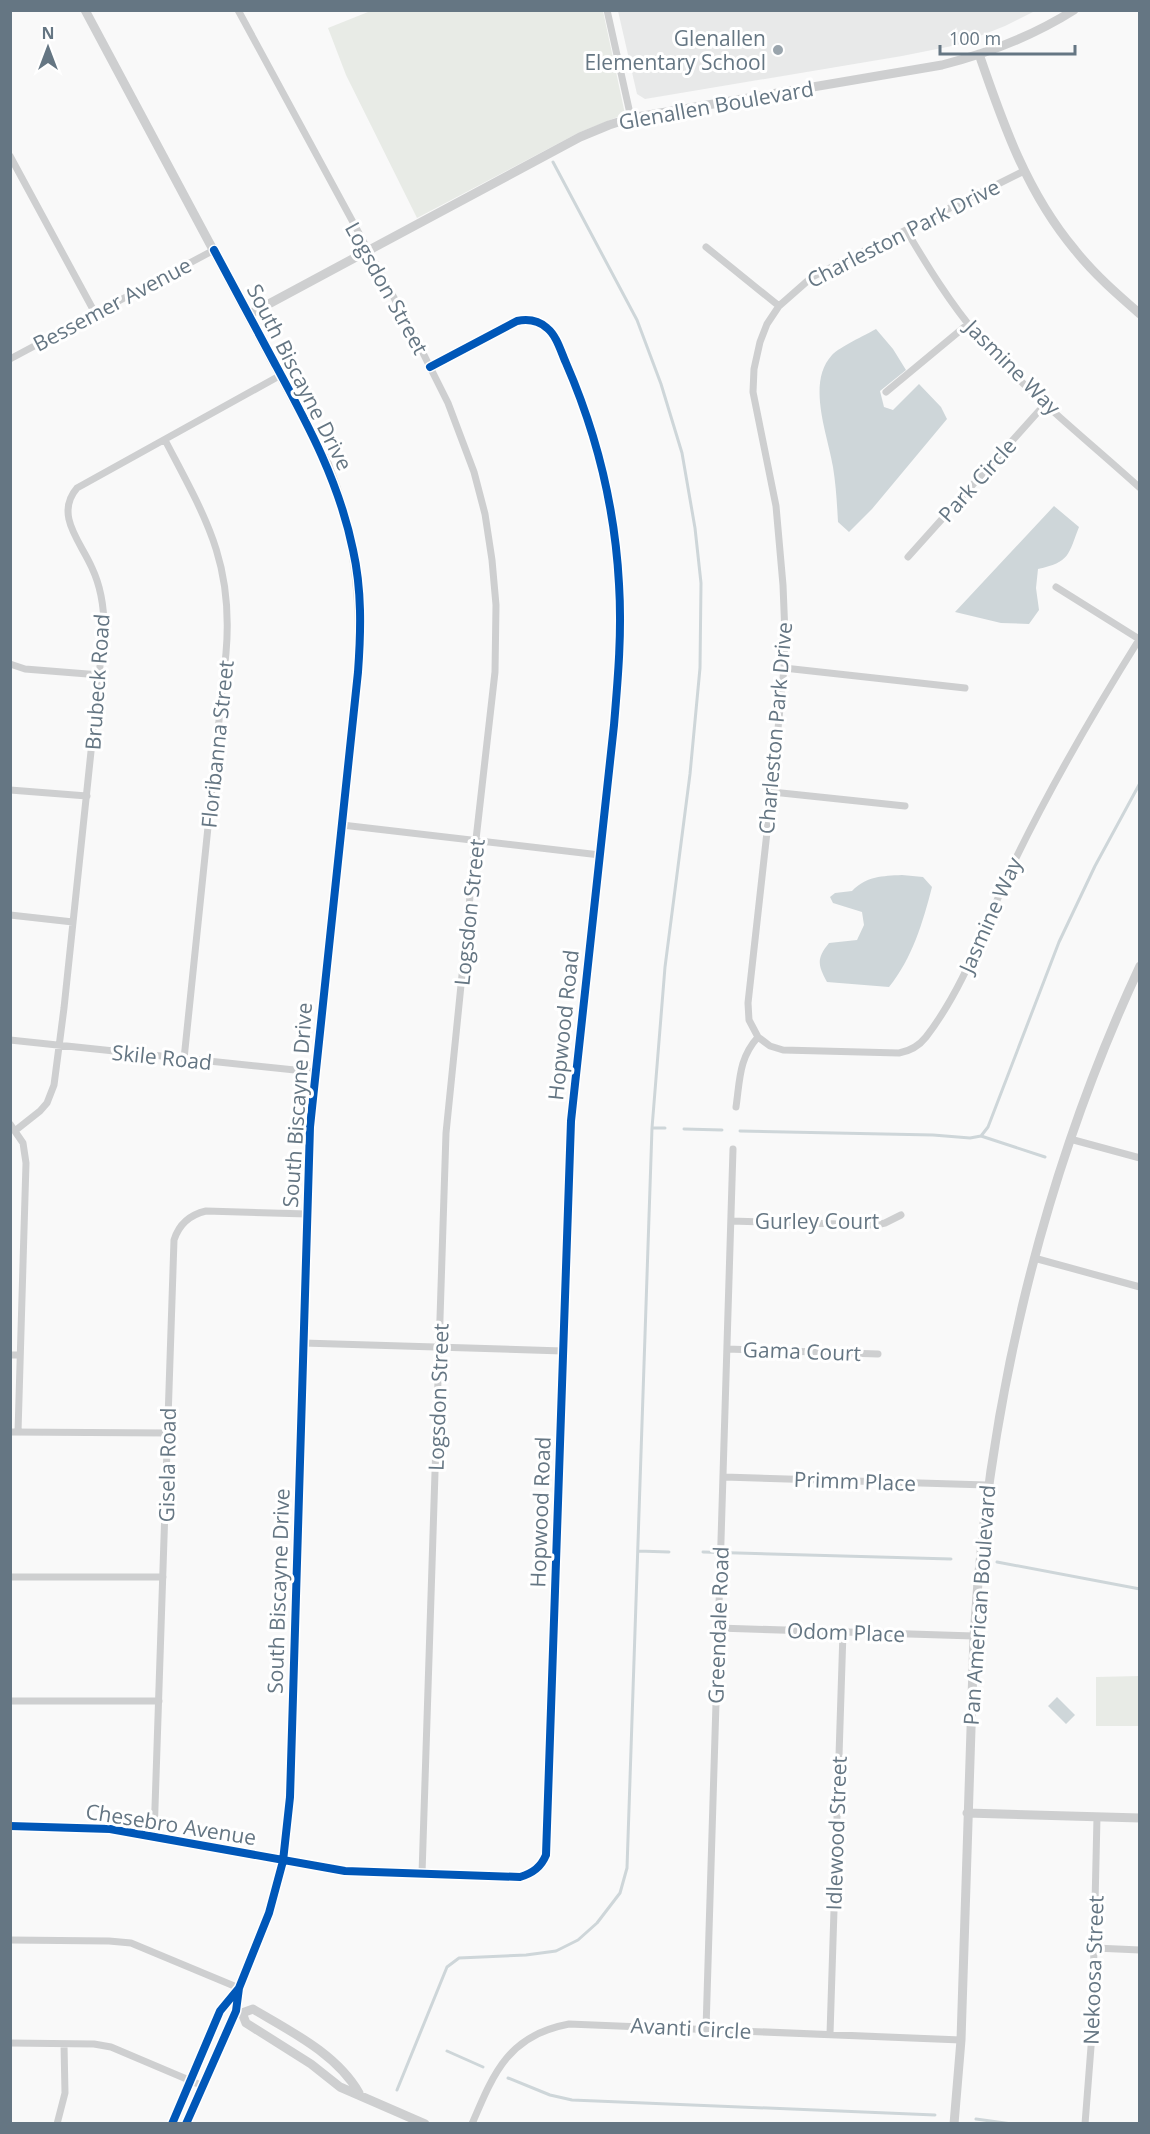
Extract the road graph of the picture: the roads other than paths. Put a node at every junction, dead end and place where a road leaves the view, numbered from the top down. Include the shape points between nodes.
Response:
1 (85, 10) edge
2 (608, 10) edge
3 (1074, 10) edge
4 (238, 11) edge
5 (979, 54) junction
6 (631, 118) junction
7 (10, 156) edge
8 (1024, 171) junction
9 (906, 230) junction
10 (706, 248) dead end
11 (214, 250) junction
12 (367, 251) junction
13 (779, 306) junction
14 (95, 313) junction
15 (1140, 314) edge
16 (248, 315) junction
17 (968, 324) junction
18 (10, 359) edge
19 (430, 367) junction
20 (281, 375) junction
21 (886, 392) dead end
22 (1046, 403) junction
23 (165, 440) junction
24 (1140, 488) edge
25 (908, 557) dead end
26 (1056, 587) dead end
27 (1139, 639) edge
28 (10, 664) edge
29 (784, 668) junction
30 (100, 675) junction
31 (965, 688) dead end
32 (10, 790) edge
33 (772, 792) junction
34 (87, 796) junction
35 (905, 806) dead end
36 (342, 825) junction
37 (476, 841) junction
38 (600, 855) junction
39 (10, 915) edge
40 (73, 922) junction
41 (1140, 966) edge
42 (758, 1037) junction
43 (10, 1040) edge
44 (60, 1046) junction
45 (184, 1059) junction
46 (314, 1072) junction
47 (736, 1107) dead end
48 (10, 1124) edge
49 (16, 1130) junction
50 (1071, 1139) junction
51 (733, 1149) dead end
52 (1140, 1158) edge
53 (307, 1214) junction
54 (901, 1215) dead end
55 (731, 1221) junction
56 (1034, 1258) junction
57 (1140, 1287) edge
58 (303, 1343) junction
59 (439, 1348) junction
60 (727, 1349) junction
61 (563, 1351) junction
62 (878, 1354) dead end
63 (10, 1355) edge
64 (20, 1355) junction
65 (14, 1432) edge
66 (167, 1433) junction
67 (724, 1477) junction
68 (987, 1485) junction
69 (10, 1577) edge
70 (163, 1577) junction
71 (718, 1628) junction
72 (843, 1632) junction
73 (974, 1636) junction
74 (10, 1701) edge
75 (159, 1701) junction
76 (967, 1813) junction
77 (1097, 1817) junction
78 (1140, 1818) edge
79 (10, 1826) edge
80 (154, 1837) junction
81 (283, 1861) junction
82 (538, 1868) joint
83 (422, 1874) junction
84 (10, 1940) edge
85 (1095, 1948) junction
86 (1140, 1950) edge
87 (239, 1988) junction
88 (225, 2006) junction
89 (239, 2012) junction
90 (706, 2029) junction
91 (830, 2034) junction
92 (961, 2040) junction
93 (10, 2043) edge
94 (64, 2044) junction
95 (191, 2081) junction
96 (202, 2086) junction
97 (359, 2093) junction
98 (57, 2124) edge
99 (172, 2124) edge
100 (186, 2124) edge
101 (425, 2124) edge
102 (472, 2124) edge
103 (954, 2124) edge
104 (1085, 2124) edge

1 - 11 street, South Biscayne Drive
2 - 6 street
3 - 5 street, Glenallen Boulevard via 1027,37
4 - 12 street, Logsdon Street
5 - 6 street, Glenallen Boulevard via 922,69
5 - 8 street
6 - 12 street, Glenallen Boulevard via 580,137
7 - 14 street
8 - 9 street, Charleston Park Drive
8 - 15 street via 1043,207 1074,249
9 - 13 street, Charleston Park Drive via 812,277
9 - 17 street, Jasmine Way
10 - 13 street
11 - 14 street, Bessemer Avenue
11 - 16 street, South Biscayne Drive
12 - 16 street, Glenallen Boulevard
12 - 19 street, Logsdon Street
13 - 29 street, Charleston Park Drive via 760,342 753,384 778,523
14 - 18 street, Bessemer Avenue
16 - 20 street, South Biscayne Drive
17 - 21 street
17 - 22 street, Jasmine Way
19 - 37 street, Logsdon Street via 467,451 485,514 492,560 495,672
19 - 38 street, Hopwood Road via 517,321 531,321 547,327 554,337 579,397 611,514 621,611 620,665
20 - 23 street, Brubeck Road
20 - 36 street, South Biscayne Drive via 334,482 358,579 360,648
22 - 24 street, Jasmine Way
22 - 25 street, Park Circle
23 - 30 street, Brubeck Road via 77,488 68,502 67,519 102,597
23 - 45 street, Floribanna Street via 215,540 228,617
26 - 27 street
27 - 42 street, Jasmine Way via 1058,776 960,984 922,1042 899,1053 789,1051 770,1046
28 - 30 street via 25,669
29 - 31 street
29 - 33 street, Charleston Park Drive
30 - 34 street, Brubeck Road
32 - 34 street
33 - 35 street
33 - 42 street, Charleston Park Drive via 748,1011
34 - 40 street, Brubeck Road
36 - 37 street
36 - 46 street, South Biscayne Drive
37 - 38 street
37 - 59 street, Logsdon Street via 446,1132
38 - 61 street, Hopwood Road via 571,1121
39 - 40 street
40 - 44 street, Brubeck Road
41 - 50 street, Pan American Boulevard via 1098,1063
42 - 47 street via 743,1058
43 - 44 street, Skile Road
44 - 45 street, Skile Road
44 - 49 street, Brubeck Road via 47,1103
45 - 46 street, Skile Road
46 - 53 street, South Biscayne Drive
48 - 49 street
49 - 64 street via 26,1163
50 - 52 street
50 - 56 street, Pan American Boulevard
51 - 55 street
53 - 58 street, South Biscayne Drive
53 - 66 street, Gisela Road via 206,1211 190,1216 178,1229 173,1246
54 - 55 street, Gurley Court via 876,1225
55 - 60 street, Greendale Road
56 - 57 street
56 - 68 street, Pan American Boulevard
58 - 59 street
58 - 81 street, South Biscayne Drive via 290,1786
59 - 61 street
59 - 83 street, Logsdon Street
60 - 62 street, Gama Court
60 - 67 street, Greendale Road
61 - 82 street, Hopwood Road via 548,1848
63 - 64 street
64 - 65 street
65 - 66 street
66 - 70 street, Gisela Road
67 - 68 street, Primm Place
67 - 71 street, Greendale Road
68 - 73 street, Pan American Boulevard
69 - 70 street
70 - 75 street, Gisela Road
71 - 72 street, Odom Place
71 - 90 street, Greendale Road
72 - 73 street, Odom Place
72 - 91 street, Idlewood Street
73 - 76 street, Pan American Boulevard
74 - 75 street
75 - 80 street, Gisela Road
76 - 77 street
76 - 92 street, Pan American Boulevard
77 - 78 street
77 - 85 street, Nekoosa Street
79 - 80 street, Chesebro Avenue via 91,1827
80 - 81 street, Chesebro Avenue
81 - 83 street, Chesebro Avenue via 345,1871
81 - 87 street, South Biscayne Drive via 267,1919
82 - 83 street, Chesebro Avenue via 516,1877
84 - 87 street via 131,1943
85 - 86 street
85 - 104 street, Nekoosa Street
87 - 88 street, South Biscayne Drive
87 - 89 street, South Biscayne Drive
88 - 89 street
88 - 95 street, South Biscayne Drive
89 - 96 street, South Biscayne Drive
89 - 97 street via 246,2023 340,2087
89 - 97 street via 253,2009 301,2038 332,2061
90 - 91 street, Avanti Circle
90 - 102 street, Avanti Circle via 584,2023 554,2026 522,2042 504,2059
91 - 92 street, Avanti Circle
92 - 103 street, Pan American Boulevard
93 - 94 street
94 - 95 street via 111,2047
94 - 98 street via 65,2094
95 - 96 street
95 - 99 street, South Biscayne Drive
96 - 100 street, South Biscayne Drive
97 - 101 street

